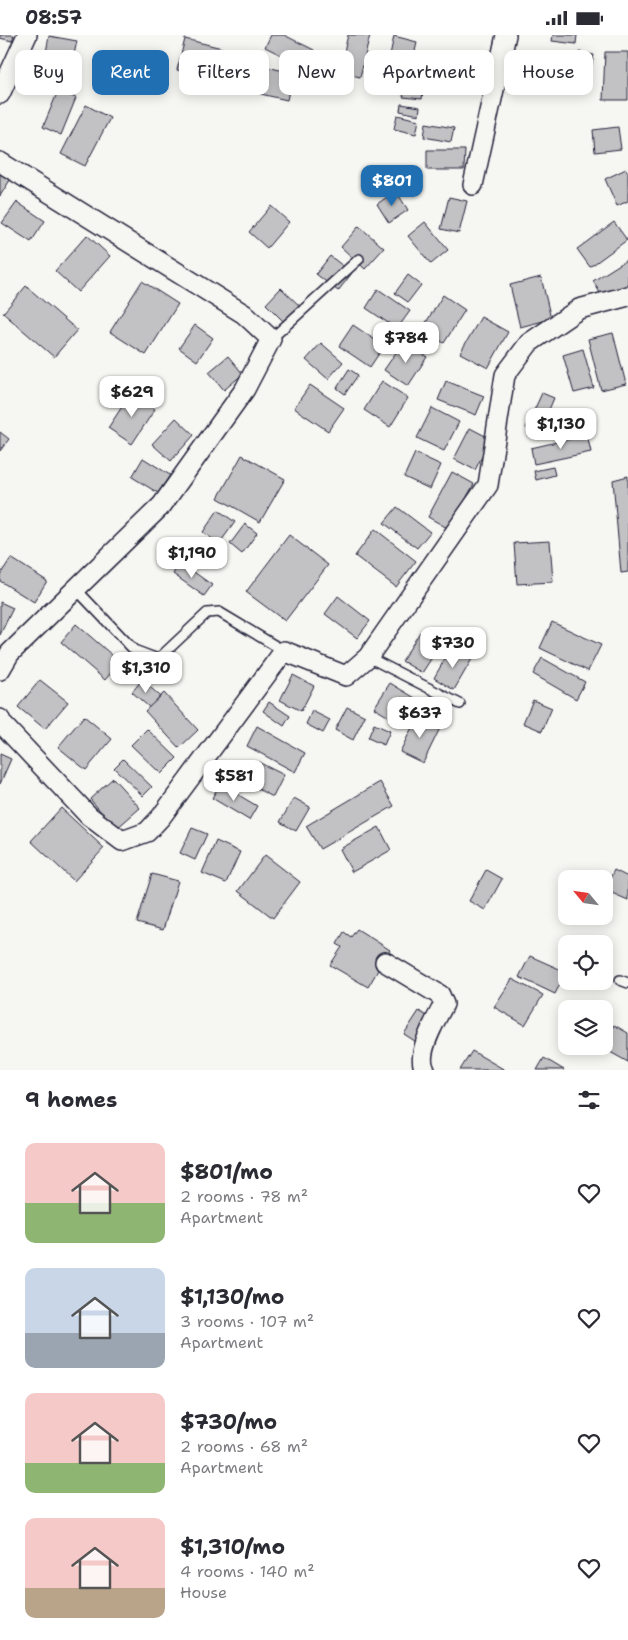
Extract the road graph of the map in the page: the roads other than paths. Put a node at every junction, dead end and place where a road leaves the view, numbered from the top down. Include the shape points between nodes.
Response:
1 (27, 35) edge
2 (506, 35) edge
3 (0, 94) edge
4 (0, 162) edge
5 (472, 185) dead end
6 (359, 259) dead end
7 (628, 296) edge
8 (271, 339) junction
9 (74, 588) junction
10 (284, 651) junction
11 (368, 657) junction
12 (0, 670) edge
13 (460, 704) dead end
14 (0, 719) edge
15 (385, 962) dead end
16 (426, 1070) edge

1 - 3 street
2 - 5 street
4 - 8 street via 244,314
6 - 8 lane
7 - 11 street via 579,309 529,343 505,375 488,485
8 - 9 street via 244,389 162,505
9 - 10 lane via 134,650 158,659 207,613 220,612
9 - 12 street via 10,653
10 - 11 street via 346,676
10 - 14 street via 161,817 147,832 122,841 89,816
11 - 13 lane
15 - 16 street via 440,995 444,1004 422,1051

